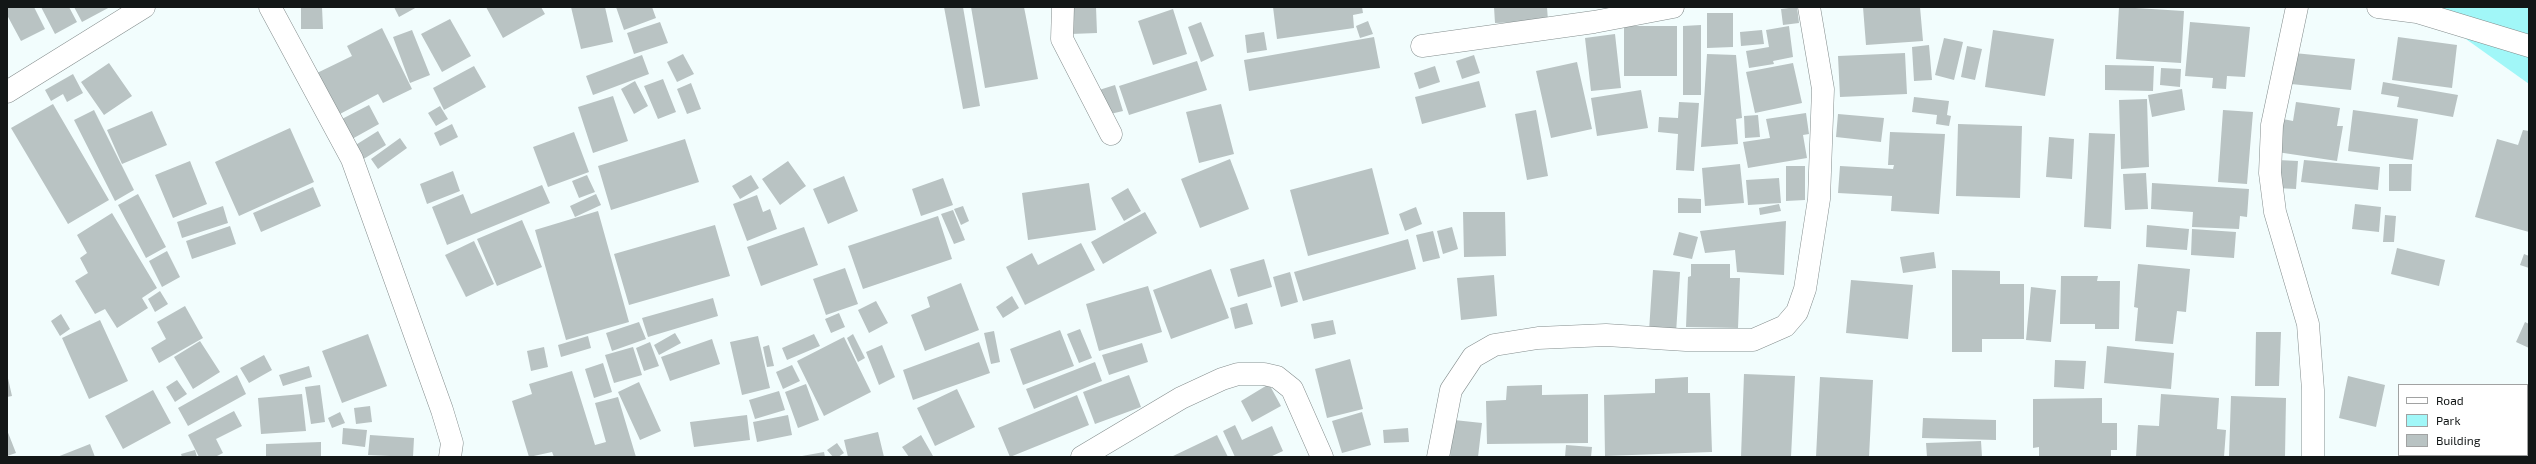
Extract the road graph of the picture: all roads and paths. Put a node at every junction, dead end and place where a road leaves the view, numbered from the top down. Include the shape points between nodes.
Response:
1 (144, 7) edge
2 (270, 7) edge
3 (1063, 7) edge
4 (1673, 7) edge
5 (1809, 7) edge
6 (2297, 7) edge
7 (2378, 7) edge
8 (1422, 46) dead end
9 (2529, 46) edge
10 (7, 92) edge
11 (1111, 134) dead end
12 (450, 457) edge
13 (1082, 457) edge
14 (1322, 457) edge
15 (1438, 457) edge
16 (2313, 457) edge

1 - 10 street
2 - 12 street via 352,159 442,410 452,444
3 - 11 street via 1062,39
4 - 8 street via 1594,22
5 - 15 street via 1823,89 1819,199 1805,289 1797,312 1785,326 1753,340 1686,340 1606,335 1538,338 1494,345 1473,357 1451,390
6 - 16 street via 2272,125 2270,173 2275,212 2308,324 2313,390
7 - 9 street via 2417,12
13 - 14 street via 1181,398 1222,379 1238,374 1264,374 1277,377 1292,389

